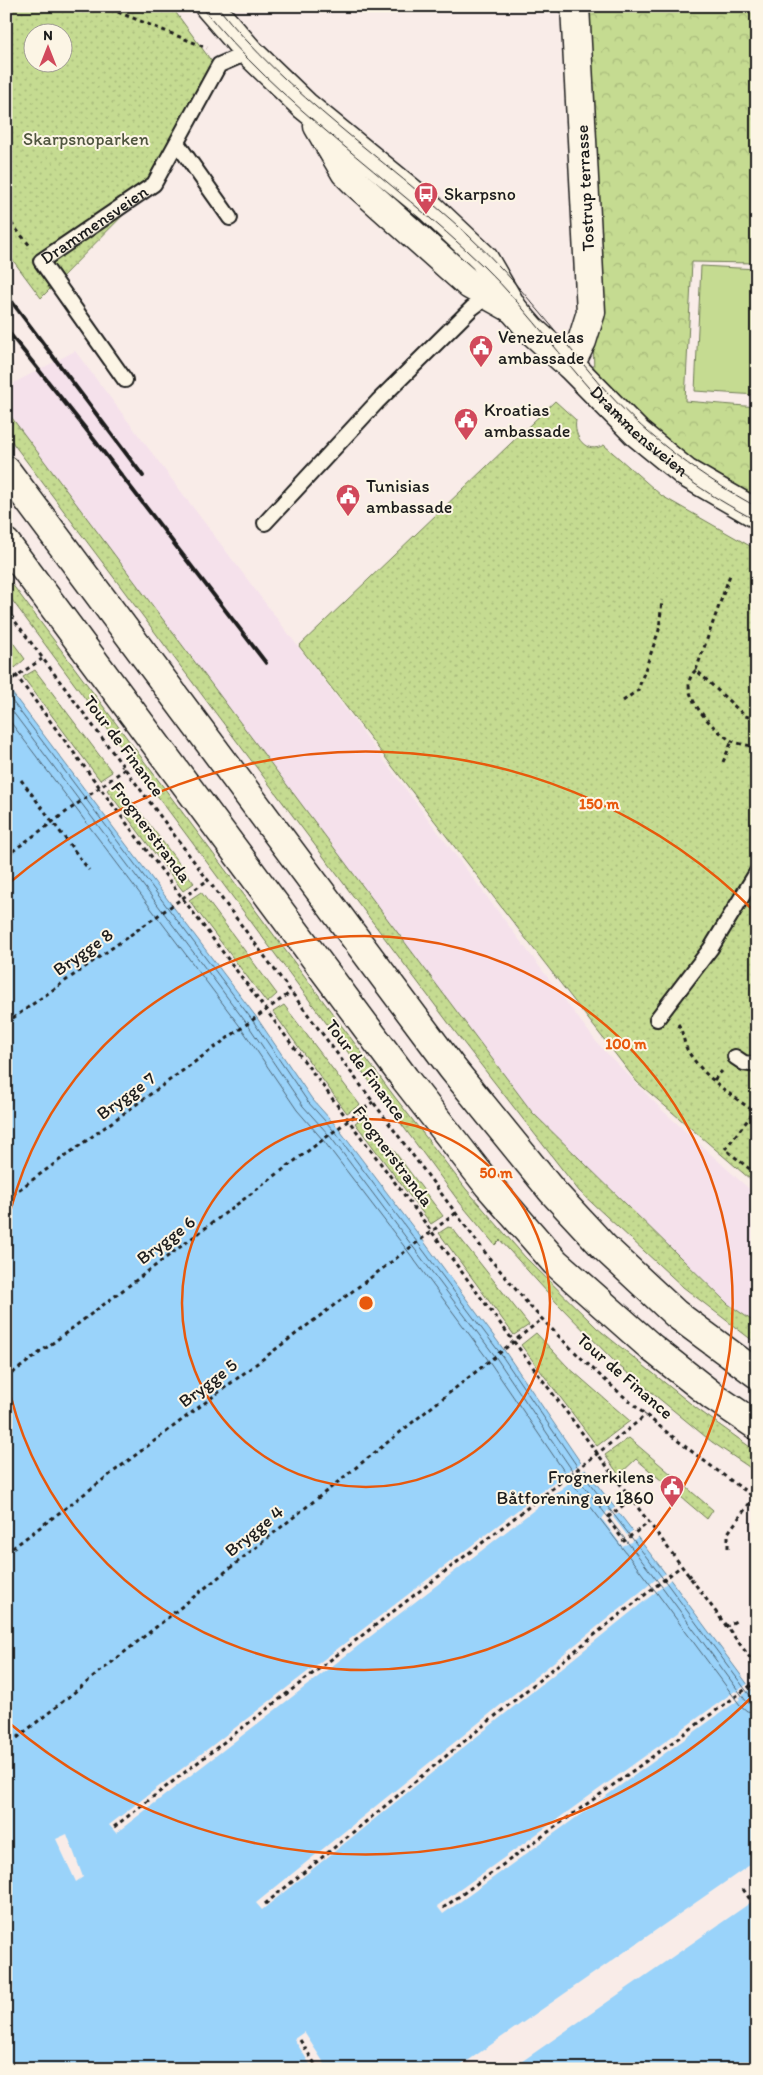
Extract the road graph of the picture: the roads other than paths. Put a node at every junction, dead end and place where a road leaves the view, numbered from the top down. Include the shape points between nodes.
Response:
1 (209, 6) edge
2 (575, 6) edge
3 (249, 52) junction
4 (176, 143) junction
5 (230, 218) dead end
6 (494, 290) junction
7 (570, 365) junction
8 (125, 380) dead end
9 (6, 470) edge
10 (757, 514) edge
11 (265, 523) dead end
12 (6, 543) edge
13 (757, 872) edge
14 (660, 1015) road end
15 (735, 1057) dead end
16 (757, 1066) edge
17 (757, 1374) edge
18 (757, 1426) edge

1 - 3 main road, Drammensveien
2 - 7 main road, Tostrup terrasse via 591,312 582,342
3 - 4 lane, Drammensveien via 219,64
3 - 6 main road, Drammensveien via 305,106 351,178 470,285
4 - 5 lane
4 - 8 lane, Drammensveien via 154,184 41,261
6 - 7 main road, Drammensveien
6 - 11 lane via 378,401
7 - 10 main road, Drammensveien via 662,455 686,473
9 - 17 main road via 446,1060 552,1191 604,1247 676,1314
12 - 18 main road via 488,1186 555,1262 652,1348
13 - 14 lane via 711,948
15 - 16 lane

